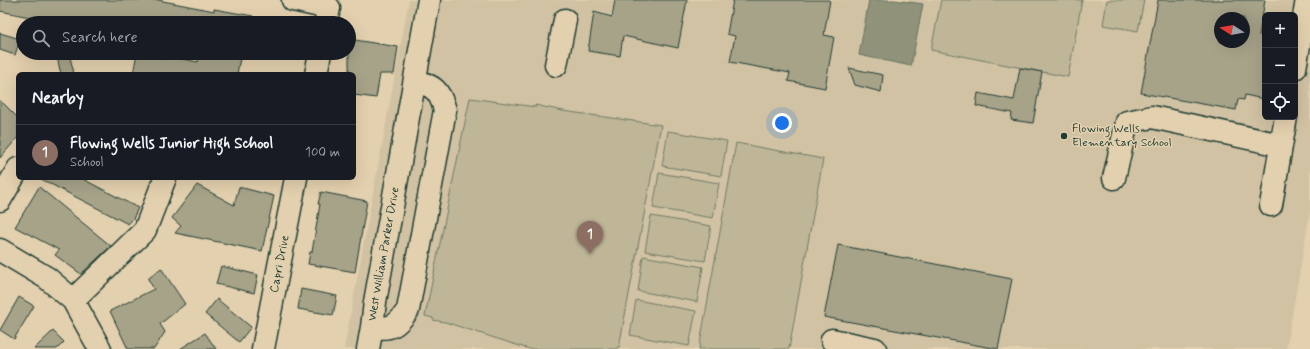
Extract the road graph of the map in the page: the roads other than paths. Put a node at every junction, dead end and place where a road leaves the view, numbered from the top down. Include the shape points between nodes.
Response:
1 (293, 0) edge
2 (429, 0) edge
3 (1307, 0) edge
4 (328, 15) edge
5 (565, 20) dead end
6 (1298, 51) edge
7 (319, 60) edge
8 (556, 65) dead end
9 (316, 72) edge
10 (415, 80) junction
11 (1285, 120) edge
12 (1281, 145) junction
13 (16, 173) edge
14 (1114, 178) dead end
15 (164, 180) edge
16 (296, 180) edge
17 (0, 200) edge
18 (1271, 205) dead end
19 (0, 250) edge
20 (73, 300) junction
21 (372, 327) junction
22 (832, 340) dead end
23 (100, 349) edge
24 (263, 349) edge
25 (368, 349) edge
26 (875, 349) edge

1 - 4 street
2 - 10 street, West William Parker Drive
3 - 6 street
5 - 8 street
7 - 9 street
10 - 21 street, West William Parker Drive
10 - 21 street, West William Parker Drive via 431,86 441,97 445,110 408,310 399,323 384,329
11 - 12 street
12 - 14 street via 1152,118 1127,122
12 - 18 street
13 - 17 street
15 - 20 street via 145,230
16 - 24 street, Capri Drive
19 - 20 street via 47,278
20 - 23 street
21 - 25 street
22 - 26 street

